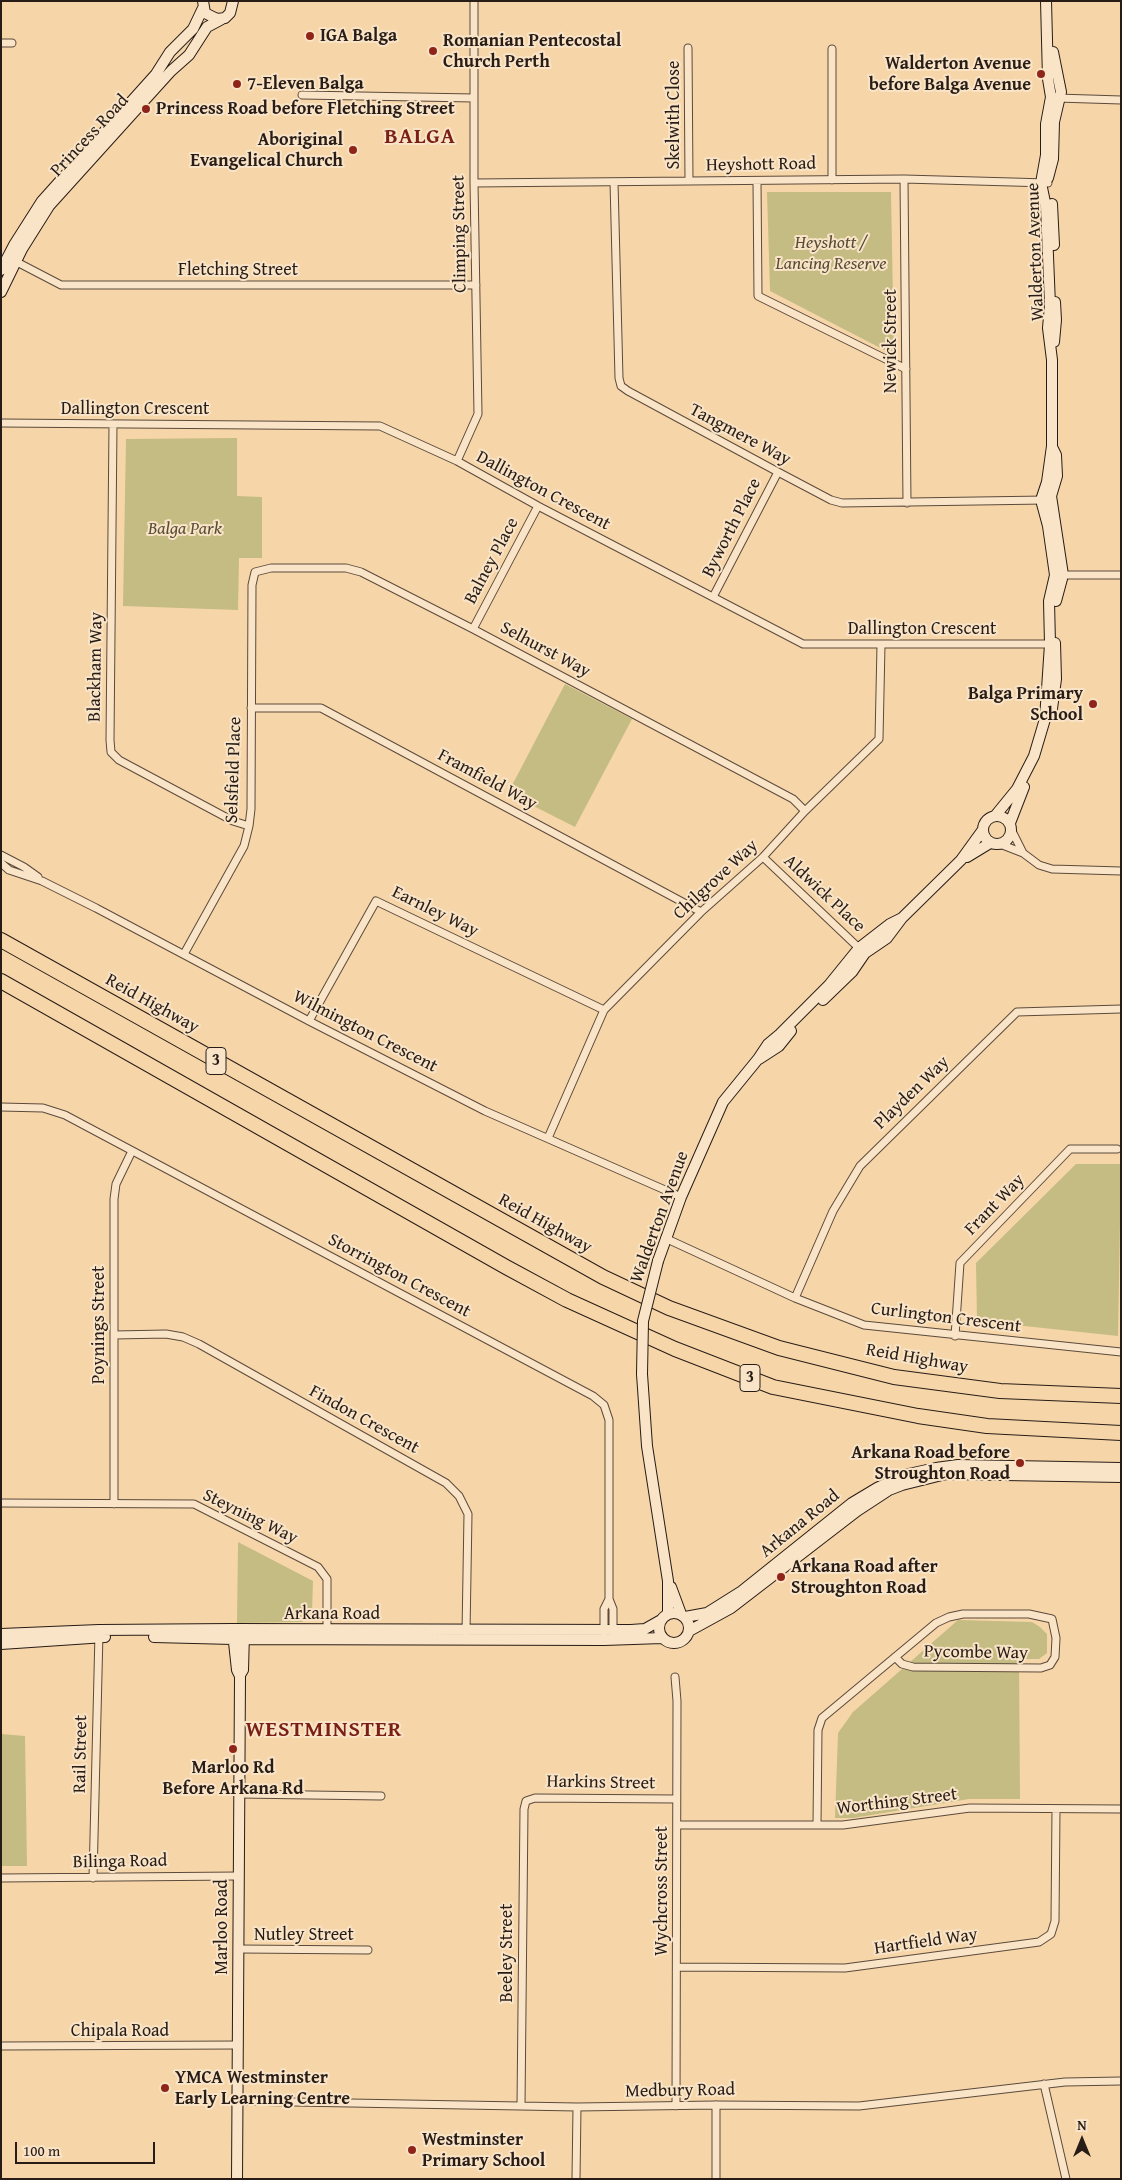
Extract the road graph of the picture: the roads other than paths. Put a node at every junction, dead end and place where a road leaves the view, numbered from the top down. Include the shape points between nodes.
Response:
1 (233, 1) edge
2 (474, 1) edge
3 (1046, 1) edge
4 (1053, 1) edge
5 (203, 3) edge
6 (222, 18) junction
7 (1, 43) edge
8 (12, 43) dead end
9 (688, 48) dead end
10 (832, 50) dead end
11 (302, 95) dead end
12 (474, 98) junction
13 (1056, 98) junction
14 (1121, 100) edge
15 (904, 179) junction
16 (756, 180) junction
17 (832, 180) junction
18 (689, 181) junction
19 (614, 182) junction
20 (474, 183) junction
21 (1045, 183) junction
22 (11, 259) junction
23 (1, 270) edge
24 (476, 285) junction
25 (1, 292) edge
26 (906, 369) junction
27 (1, 423) edge
28 (113, 424) junction
29 (457, 461) junction
30 (778, 472) junction
31 (1046, 500) junction
32 (907, 503) junction
33 (538, 506) junction
34 (255, 572) joint
35 (1059, 575) junction
36 (1121, 575) edge
37 (713, 597) junction
38 (473, 629) junction
39 (880, 644) junction
40 (1053, 644) junction
41 (251, 708) junction
42 (806, 811) junction
43 (995, 816) junction
44 (249, 826) junction
45 (1011, 827) junction
46 (982, 831) junction
47 (995, 844) junction
48 (1023, 854) junction
49 (1, 855) edge
50 (763, 858) junction
51 (962, 860) junction
52 (1, 863) edge
53 (1121, 871) edge
54 (42, 881) junction
55 (701, 912) junction
56 (1, 940) edge
57 (862, 950) junction
58 (184, 954) junction
59 (1, 981) edge
60 (1121, 1009) edge
61 (604, 1010) junction
62 (309, 1021) junction
63 (1, 1108) edge
64 (548, 1138) junction
65 (1117, 1149) dead end
66 (132, 1151) junction
67 (681, 1197) junction
68 (665, 1238) junction
69 (795, 1298) junction
70 (114, 1334) junction
71 (955, 1336) junction
72 (1121, 1352) edge
73 (1121, 1396) edge
74 (1121, 1433) edge
75 (1121, 1468) edge
76 (1121, 1477) edge
77 (1, 1503) edge
78 (114, 1504) junction
79 (668, 1581) junction
80 (683, 1616) junction
81 (664, 1617) junction
82 (689, 1632) junction
83 (99, 1633) junction
84 (1, 1634) edge
85 (239, 1634) junction
86 (327, 1635) junction
87 (466, 1635) junction
88 (609, 1635) junction
89 (662, 1638) junction
90 (1, 1644) edge
91 (895, 1657) junction
92 (675, 1677) dead end
93 (239, 1794) junction
94 (381, 1796) dead end
95 (676, 1799) junction
96 (526, 1801) joint
97 (1056, 1809) junction
98 (1121, 1809) edge
99 (677, 1825) junction
100 (817, 1825) junction
101 (238, 1876) junction
102 (1, 1878) edge
103 (93, 1878) junction
104 (239, 1949) junction
105 (368, 1950) dead end
106 (677, 1967) junction
107 (238, 2045) junction
108 (1, 2046) edge
109 (1121, 2081) edge
110 (1044, 2084) junction
111 (237, 2101) junction
112 (716, 2105) junction
113 (521, 2106) junction
114 (676, 2106) junction
115 (577, 2107) junction
116 (236, 2179) edge
117 (576, 2179) edge
118 (716, 2179) edge
119 (1066, 2179) edge

1 - 6 street, Princess Road via 230,13
2 - 12 street, Climping Street
3 - 13 street, Walderton Avenue via 1048,79
4 - 13 street, Walderton Avenue
5 - 6 street via 209,16
5 - 22 street, Princess Road via 193,29 42,200
6 - 22 street, Princess Road via 207,27 189,55 63,189
7 - 8 street
9 - 18 street, Skelwith Close
10 - 17 street
11 - 12 street
12 - 20 street, Climping Street
13 - 14 street
13 - 21 street, Walderton Avenue via 1046,124
15 - 17 street, Heyshott Road
15 - 21 street, Heyshott Road
15 - 26 street, Newick Street
16 - 17 street, Heyshott Road
16 - 18 street, Heyshott Road
16 - 26 street via 758,296
18 - 19 street, Heyshott Road
19 - 20 street, Heyshott Road
19 - 30 street, Tangmere Way via 619,378 622,386
20 - 24 street, Climping Street
21 - 31 street, Walderton Avenue via 1052,446 1057,468
22 - 23 street, Princess Road
22 - 24 street, Fletching Street via 61,285
22 - 25 street, Princess Road
24 - 29 street, Climping Street via 478,414
26 - 32 street, Newick Street
27 - 28 street, Dallington Crescent
28 - 29 street, Dallington Crescent via 380,426
28 - 44 street, Blackham Way via 112,752 118,760 233,821
29 - 33 street, Dallington Crescent
30 - 32 street, Tangmere Way via 842,503
30 - 37 street, Byworth Place
31 - 32 street, Tangmere Way
31 - 35 street, Walderton Avenue
33 - 37 street, Dallington Crescent
33 - 38 street, Balney Place
34 - 38 street, Selhurst Way via 270,568 346,568 361,572
34 - 41 street, Selsfield Place via 252,585
35 - 36 street
35 - 40 street, Walderton Avenue
37 - 39 street, Dallington Crescent via 803,644
38 - 42 street, Selhurst Way via 793,799
39 - 40 street, Dallington Crescent
39 - 42 street, Chilgrove Way via 880,738
40 - 43 street, Walderton Avenue via 1046,719 1034,756 1017,789
40 - 45 street, Walderton Avenue via 1055,696 1046,736 1019,796
41 - 44 street, Selsfield Place via 252,809
41 - 55 street, Framfield Way via 322,708
42 - 50 street, Chilgrove Way
43 - 45 street via 1006,818
43 - 46 street via 986,821
44 - 58 street, Selsfield Place via 244,846
45 - 47 street via 1008,840
45 - 48 street
46 - 47 street via 984,837
46 - 51 street, Walderton Avenue
47 - 48 street
47 - 51 street, Walderton Avenue
48 - 53 street via 1052,870
49 - 54 street, Wilmington Crescent
50 - 55 street, Chilgrove Way
50 - 57 street, Aldwick Place
51 - 57 street, Walderton Avenue via 902,918 890,924
52 - 54 street, Wilmington Crescent via 9,870
54 - 58 street, Wilmington Crescent
55 - 61 street, Chilgrove Way
56 - 73 highway, Reid Highway / 3 via 594,1272 669,1308 778,1348 894,1377 1000,1391
57 - 67 street, Walderton Avenue via 806,1012 771,1040 723,1102
58 - 62 street, Wilmington Crescent
59 - 74 highway, 3 via 506,1267 674,1350 773,1387 918,1416 986,1426
60 - 69 street, Playden Way via 1017,1012 860,1166 833,1211
61 - 62 street, Earnley Way via 376,900
61 - 64 street, Chilgrove Way
62 - 64 street, Wilmington Crescent via 485,1110
63 - 66 street, Storrington Crescent via 36,1107 58,1111
64 - 67 street, Wilmington Crescent
65 - 71 street, Frant Way via 1070,1149 960,1263
66 - 70 street, Poynings Street via 116,1184 114,1199
66 - 88 street, Storrington Crescent via 593,1396 604,1405 609,1420 609,1599 604,1609
67 - 68 street, Walderton Avenue
68 - 69 street, Curlington Crescent
68 - 79 street, Walderton Avenue, bridge via 643,1321 642,1374 648,1446
69 - 71 street, Curlington Crescent via 864,1325
70 - 78 street, Poynings Street
70 - 87 street, Findon Crescent via 166,1334 199,1344 446,1483 459,1496 468,1514
71 - 72 street, Curlington Crescent
75 - 80 street, Arkana Road via 958,1466 904,1475 852,1503 742,1591 707,1613
76 - 82 street, Arkana Road via 946,1474 902,1485 857,1510 731,1608
77 - 78 street, Steyning Way
78 - 86 street, Steyning Way via 194,1504 318,1567 326,1579
79 - 80 street, Walderton Avenue
79 - 81 street, Walderton Avenue
80 - 81 street
80 - 82 street via 690,1626
81 - 88 street, Arkana Road via 644,1629
81 - 89 street via 659,1632
82 - 89 street via 684,1640 676,1643 668,1643
83 - 84 street, Arkana Road
83 - 85 street, Arkana Road
83 - 90 street, Arkana Road
83 - 103 street, Rail Street
85 - 86 street, Arkana Road
85 - 93 street, Marloo Road
86 - 87 street, Arkana Road
87 - 88 street, Arkana Road
88 - 89 street, Arkana Road
91 - 91 street, Pycombe Way via 902,1664 913,1667 1040,1668 1050,1665 1055,1657 1056,1638 1052,1619 1029,1614 962,1614 936,1623
91 - 100 street, Pycombe Way via 822,1718 818,1730
92 - 95 street, Wychcross Street
93 - 94 street
93 - 101 street, Marloo Road
95 - 96 street, Harkins Street via 535,1798
95 - 99 street, Wychcross Street
96 - 113 street, Beeley Street
97 - 98 street, Worthing Street
97 - 100 street, Worthing Street via 970,1808 843,1826
97 - 106 street, Hartfield Way via 1055,1921 1051,1934 1039,1942 845,1968
99 - 100 street, Worthing Street
99 - 106 street, Wychcross Street
101 - 103 street, Bilinga Road
101 - 104 street, Marloo Road
102 - 103 street, Bilinga Road
104 - 105 street, Nutley Street
104 - 107 street, Marloo Road
106 - 114 street, Wychcross Street
107 - 108 street, Chipala Road
107 - 111 street, Marloo Road
109 - 110 street, Medbury Road
110 - 112 street, Medbury Road via 860,2106
110 - 119 street
111 - 113 street, Medbury Road
111 - 116 street, Marloo Road
112 - 114 street, Medbury Road
112 - 118 street
113 - 115 street, Medbury Road
114 - 115 street, Medbury Road
115 - 117 street

